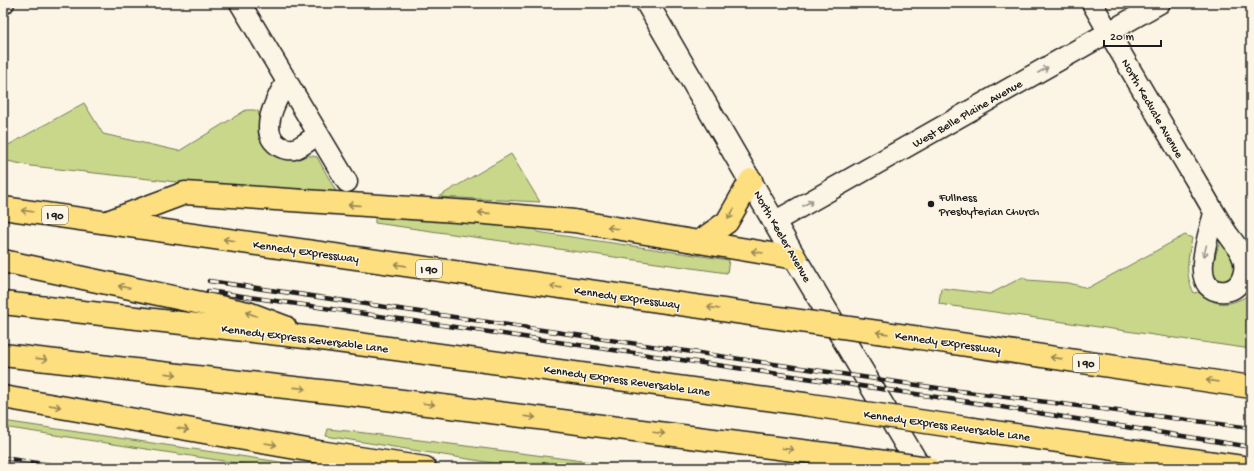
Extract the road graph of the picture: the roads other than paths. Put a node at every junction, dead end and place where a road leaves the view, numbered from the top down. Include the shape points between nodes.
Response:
1 (240, 3) edge
2 (647, 3) edge
3 (1092, 3) edge
4 (1160, 3) edge
5 (1109, 32) junction
6 (286, 82) junction
7 (318, 134) junction
8 (751, 180) junction
9 (347, 182) dead end
10 (3, 208) edge
11 (1214, 213) dead end
12 (107, 222) junction
13 (774, 222) junction
14 (699, 242) junction
15 (795, 258) junction
16 (3, 261) edge
17 (3, 303) edge
18 (314, 338) junction
19 (3, 355) edge
20 (1251, 387) edge
21 (3, 397) edge
22 (425, 468) edge
23 (920, 468) edge
24 (928, 468) edge
25 (1249, 468) edge

1 - 6 street
2 - 8 street, North Keeler Avenue
3 - 5 street, North Kedvale Avenue
4 - 5 street, West Belle Plaine Avenue
5 - 11 street, North Kedvale Avenue
13 -> 5 street, West Belle Plaine Avenue
6 - 7 street
6 - 7 street via 274,104 268,130 273,142 281,147 294,149
7 - 9 street
8 - 13 street, North Keeler Avenue
8 -> 14 highway via 727,222
12 -> 10 highway, Kennedy Expressway / I 90
14 -> 12 highway via 574,221 185,193
20 -> 12 highway, Kennedy Expressway / I 90, bridge
13 - 15 street, North Keeler Avenue
15 -> 14 highway
15 - 23 street, North Keeler Avenue
18 -> 16 highway via 248,313
17 - 18 highway, Kennedy Express Reversable Lane
18 - 25 highway, Kennedy Express Reversable Lane, bridge via 804,404
19 -> 24 highway, bridge via 354,394
21 -> 22 highway via 311,451

